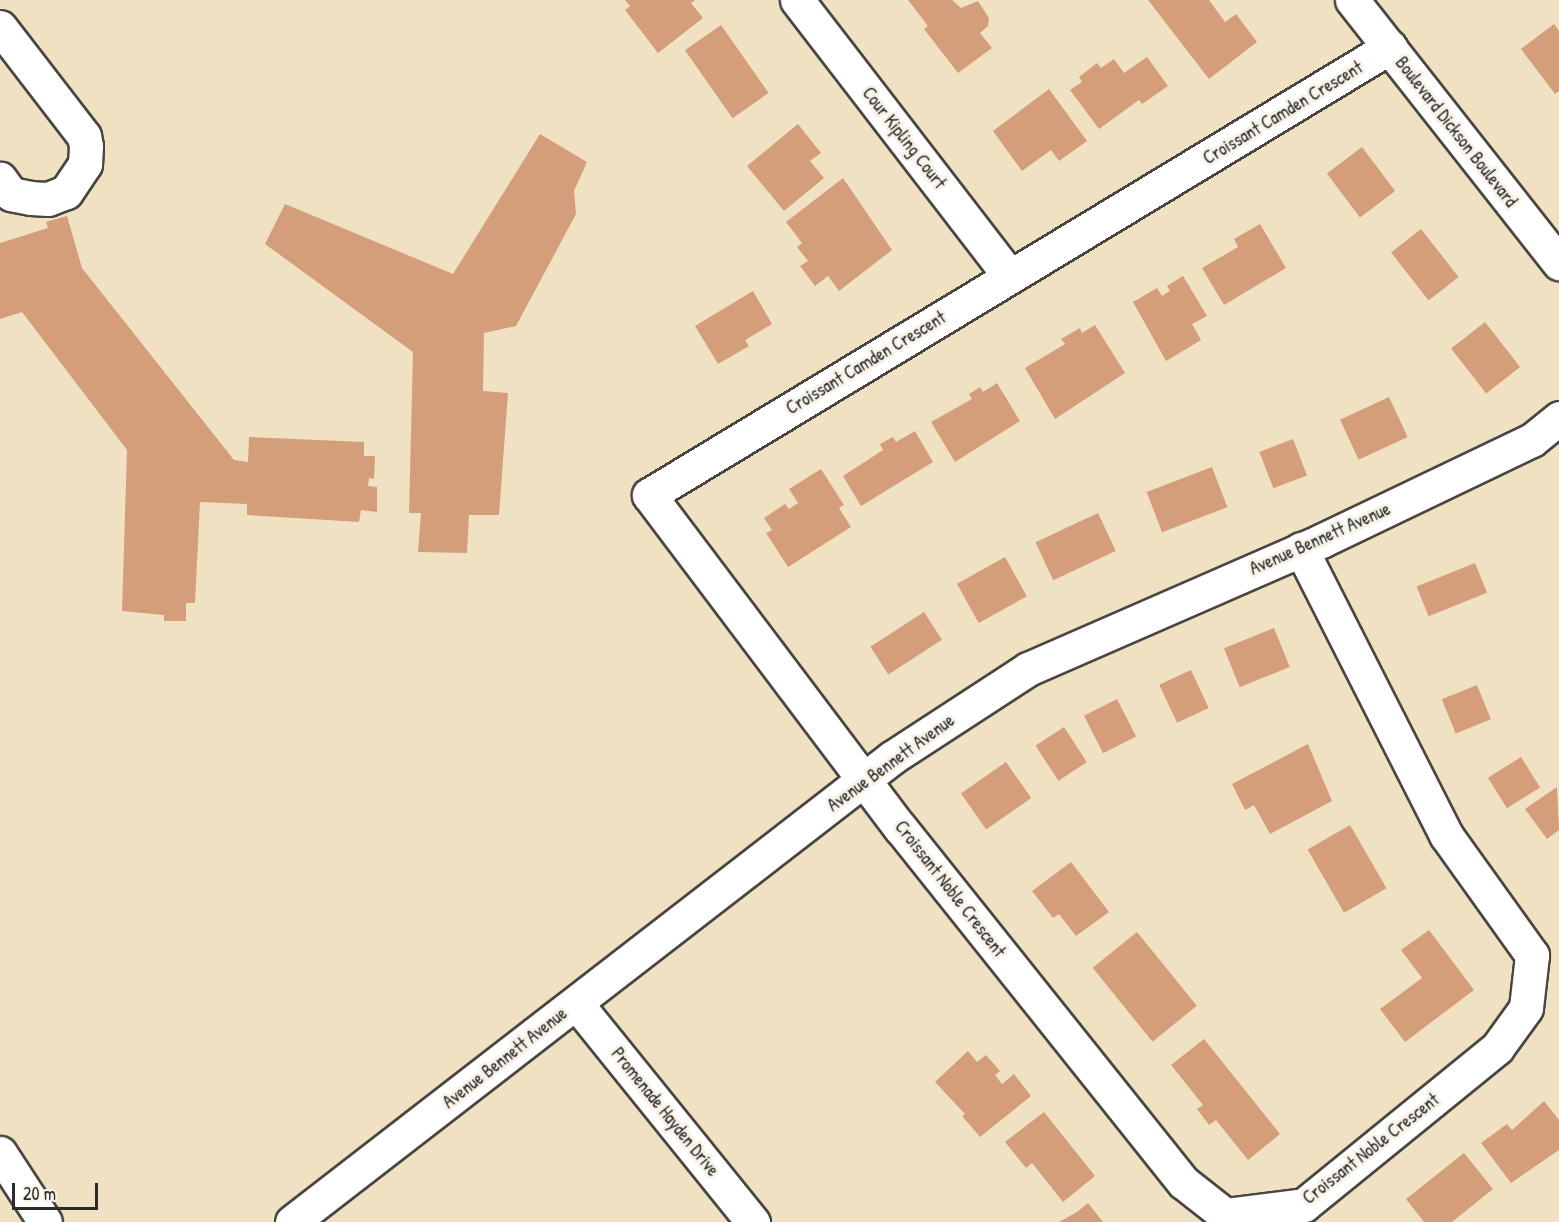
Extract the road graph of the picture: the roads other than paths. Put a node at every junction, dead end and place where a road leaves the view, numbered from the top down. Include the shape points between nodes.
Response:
1 (797, 0) edge
2 (1352, 0) edge
3 (0, 27) edge
4 (1390, 47) junction
5 (0, 179) edge
6 (1559, 263) edge
7 (1010, 277) junction
8 (1559, 418) edge
9 (1301, 549) junction
10 (866, 778) junction
11 (576, 1003) junction
12 (0, 1153) edge
13 (45, 1222) edge
14 (292, 1222) edge
15 (753, 1222) edge

1 - 7 street, Cour Kipling Court
2 - 4 street, Boulevard Dickson Boulevard
3 - 5 street via 84,136 86,146 85,164 78,179 57,195 31,198 11,194
4 - 6 street, Boulevard Dickson Boulevard
4 - 7 street, Croissant Camden Crescent
7 - 10 street, Croissant Camden Crescent via 649,495
8 - 9 street, Avenue Bennett Avenue via 1532,440
9 - 10 street, Avenue Bennett Avenue via 1028,669 905,748
9 - 10 street, Croissant Noble Crescent via 1446,834 1532,955 1526,1008 1497,1048 1304,1205 1225,1215 1183,1182 900,828
10 - 11 street, Avenue Bennett Avenue
11 - 14 street, Avenue Bennett Avenue
11 - 15 street, Promenade Hayden Drive
12 - 13 street

